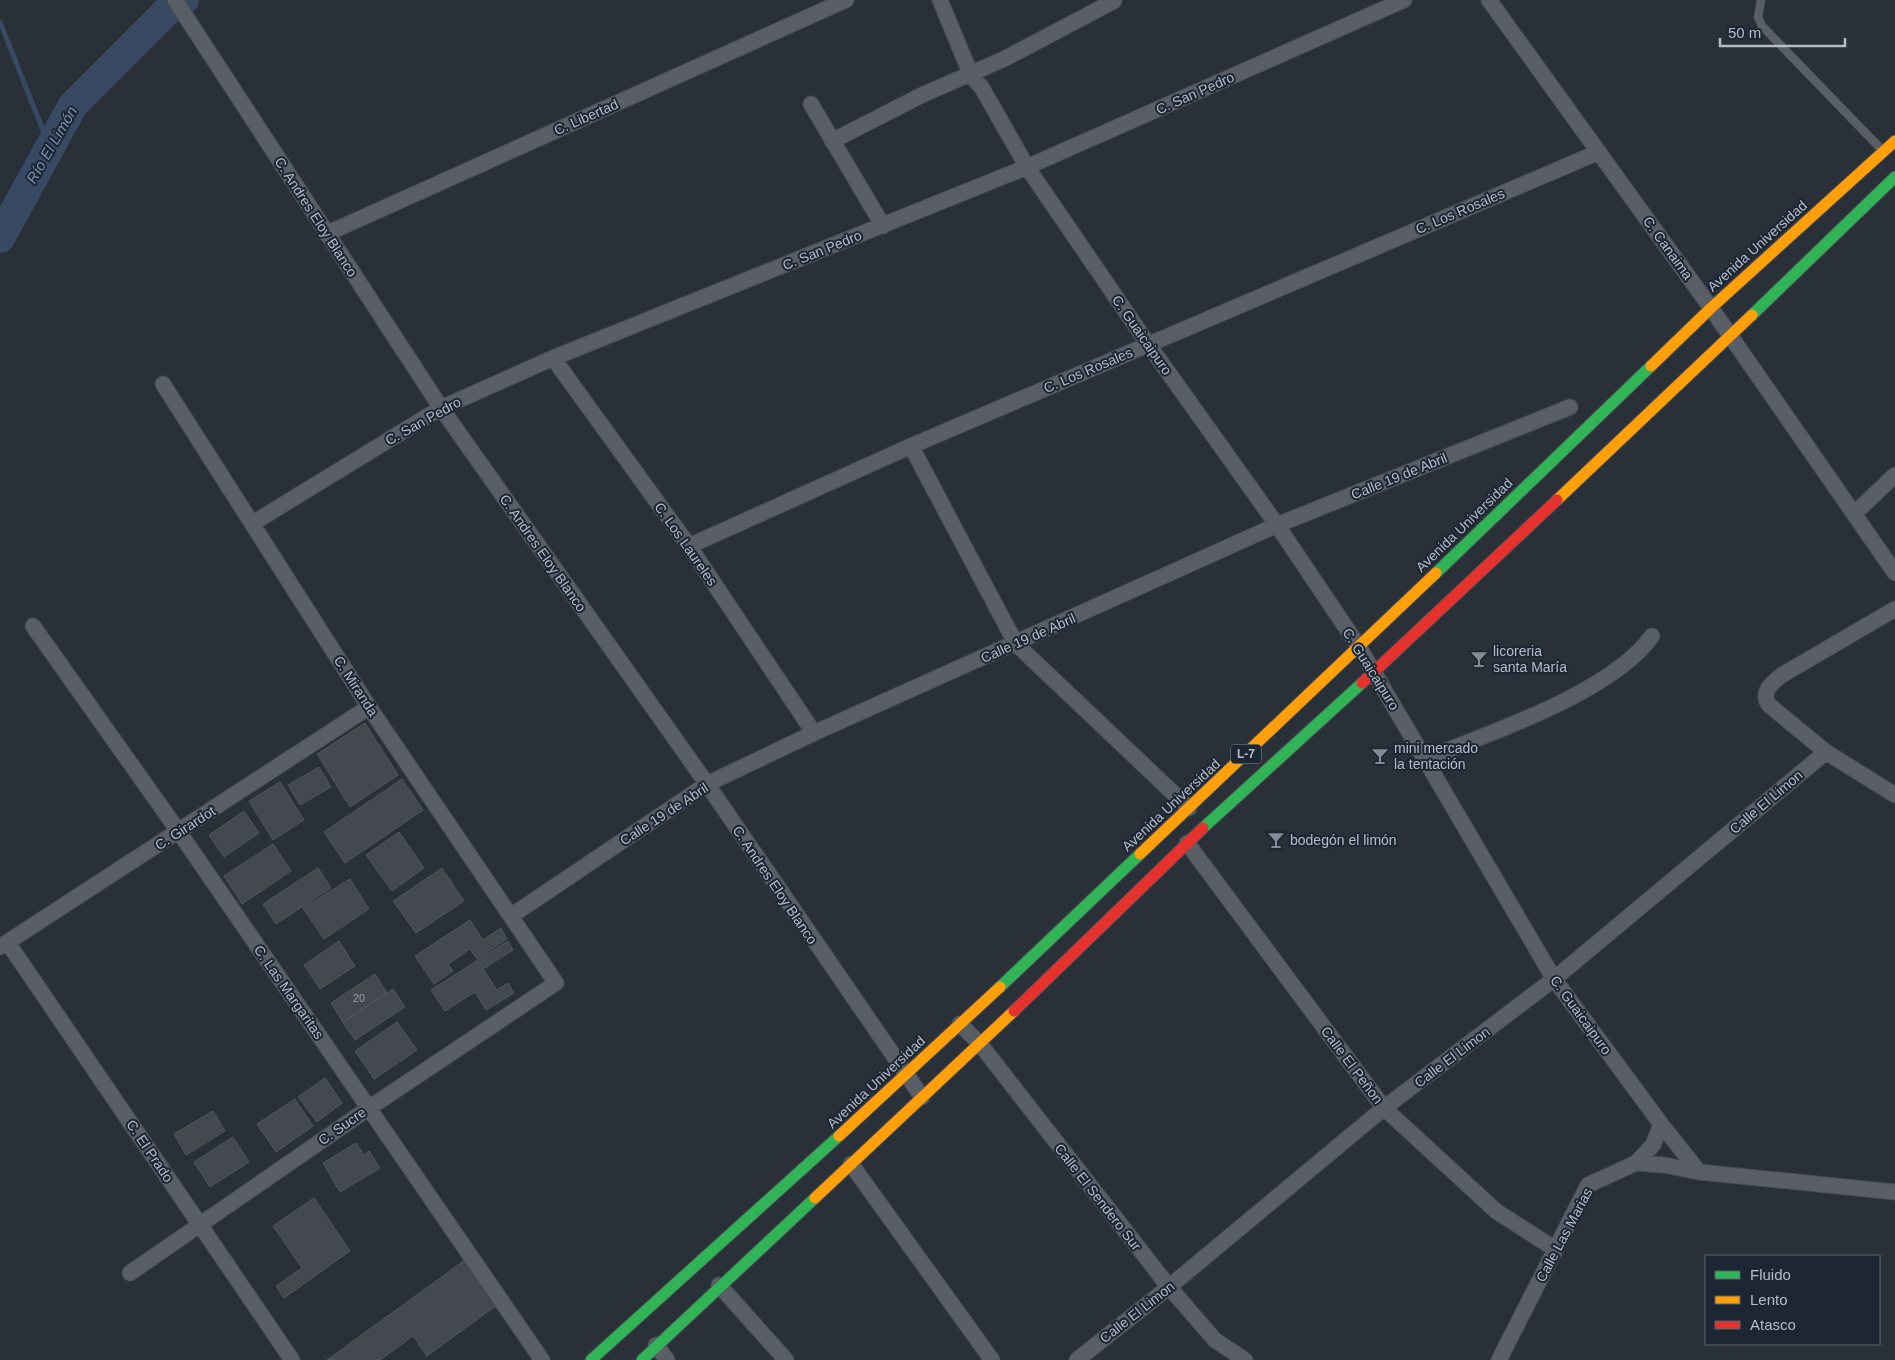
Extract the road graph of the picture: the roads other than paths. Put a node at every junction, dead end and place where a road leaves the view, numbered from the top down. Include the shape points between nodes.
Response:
1 (175, 0) edge
2 (846, 0) edge
3 (940, 0) edge
4 (1404, 0) edge
5 (1490, 0) edge
6 (1761, 0) edge
7 (1114, 1) edge
8 (971, 75) junction
9 (810, 104) dead end
10 (1895, 141) edge
11 (832, 142) junction
12 (1883, 151) junction
13 (1599, 152) junction
14 (1027, 167) junction
15 (1895, 177) edge
16 (882, 226) junction
17 (326, 234) junction
18 (1711, 308) junction
19 (1730, 337) junction
20 (1148, 344) junction
21 (554, 358) junction
22 (163, 384) dead end
23 (1570, 407) dead end
24 (441, 408) junction
25 (911, 446) junction
26 (1895, 475) edge
27 (1854, 514) junction
28 (253, 523) junction
29 (1277, 525) junction
30 (689, 546) junction
31 (1895, 573) edge
32 (1895, 608) edge
33 (33, 626) dead end
34 (1652, 636) dead end
35 (1016, 644) junction
36 (1359, 647) junction
37 (1375, 672) junction
38 (369, 707) junction
39 (814, 733) junction
40 (1826, 752) junction
41 (1425, 759) junction
42 (707, 784) junction
43 (1895, 795) edge
44 (1189, 808) junction
45 (178, 832) junction
46 (1187, 844) junction
47 (511, 916) junction
48 (4, 945) edge
49 (1554, 979) junction
50 (556, 983) joint
51 (960, 1024) junction
52 (980, 1044) junction
53 (906, 1076) junction
54 (922, 1098) junction
55 (369, 1108) junction
56 (1384, 1108) junction
57 (1661, 1124) junction
58 (1636, 1163) junction
59 (851, 1164) junction
60 (1699, 1172) junction
61 (1895, 1192) edge
62 (200, 1225) junction
63 (1555, 1248) junction
64 (130, 1273) dead end
65 (719, 1285) junction
66 (1169, 1288) junction
67 (656, 1345) junction
68 (292, 1360) edge
69 (542, 1360) edge
70 (592, 1360) edge
71 (642, 1360) edge
72 (667, 1360) edge
73 (786, 1360) edge
74 (992, 1360) edge
75 (1077, 1360) edge
76 (1245, 1360) edge
77 (1499, 1360) edge

1 - 17 street, C. Andres Eloy Blanco
2 - 17 street, C. Libertad
3 - 8 street, C. Guaicaipuro
4 - 14 street, C. San Pedro
5 - 13 street, C. Canaima
6 - 12 lane via 1758,17 1762,26
7 - 8 street
8 - 11 street via 922,94
8 - 14 street, C. Guaicaipuro via 982,88
9 - 11 street
10 - 12 main road, Avenida Universidad / L-7
11 - 16 street
12 - 18 main road, Avenida Universidad / L-7
13 - 18 street, C. Canaima
13 - 20 street, C. Los Rosales
14 - 16 street, C. San Pedro
14 - 20 street, C. Guaicaipuro
15 - 19 main road, L-7
16 - 21 street, C. San Pedro
17 - 24 street, C. Andres Eloy Blanco
18 - 19 street, C. Canaima
18 - 36 main road, Avenida Universidad / L-7
19 - 27 street, C. Canaima
19 - 37 main road, L-7
20 - 25 street, C. Los Rosales
20 - 29 street, C. Guaicaipuro
21 - 24 street, C. San Pedro
21 - 30 street, C. Los Laureles
22 - 28 street, C. Miranda
23 - 29 street, Calle 19 de Abril
24 - 28 street, C. San Pedro
24 - 42 street, C. Andres Eloy Blanco
25 - 30 street, C. Los Rosales
25 - 35 street
26 - 27 street
27 - 31 street, C. Canaima
28 - 38 street, C. Miranda
29 - 35 street, Calle 19 de Abril
29 - 36 street, C. Guaicaipuro
30 - 39 street, C. Los Laureles
32 - 40 street via 1782,675 1767,688 1769,706
33 - 45 street, C. Las Margaritas
34 - 41 street via 1630,660 1596,683 1534,714
35 - 39 street, Calle 19 de Abril
35 - 44 street
36 - 37 street, C. Guaicaipuro
36 - 44 main road, Avenida Universidad / L-7
37 - 41 street, C. Guaicaipuro
37 - 46 main road, L-7
38 - 45 street, C. Girardot
38 - 47 street, C. Miranda
39 - 42 street, Calle 19 de Abril
40 - 43 street
40 - 49 street, Calle El Limon
41 - 49 street, C. Guaicaipuro
42 - 47 street, Calle 19 de Abril
42 - 53 street, C. Andres Eloy Blanco
44 - 51 main road, Avenida Universidad / L-7
45 - 48 street, C. Girardot
45 - 55 street, C. Las Margaritas
46 - 52 main road, L-7
46 - 56 street, Calle El Peñon
47 - 50 street, C. Miranda
48 - 62 street, C. El Prado
49 - 56 street, Calle El Limon
49 - 57 street, C. Guaicaipuro
50 - 55 street, C. Sucre
51 - 52 street, Calle El Sendero Sur
51 - 53 main road, Avenida Universidad / L-7
52 - 54 main road, L-7
52 - 66 street, Calle El Sendero Sur
53 - 54 street, C. Andres Eloy Blanco
53 - 70 main road, Avenida Universidad / L-7
54 - 59 main road, L-7
55 - 62 street, C. Sucre
55 - 69 street, C. Las Margaritas
56 - 63 street, Calle El Peñon via 1496,1211
56 - 66 street, Calle El Limon
57 - 58 street via 1653,1145
57 - 60 street, C. Guaicaipuro
58 - 60 street, Calle Las Marias
58 - 63 street, Calle Las Marias via 1588,1185
59 - 65 main road, L-7
59 - 74 street
60 - 61 street
62 - 64 street, C. Sucre
62 - 68 street, C. El Prado
63 - 77 street, Calle Las Marias
65 - 67 main road, L-7
65 - 73 street
66 - 75 street, Calle El Limon
66 - 76 street, Calle El Sendero Sur via 1216,1340
67 - 71 main road, L-7
67 - 72 street

